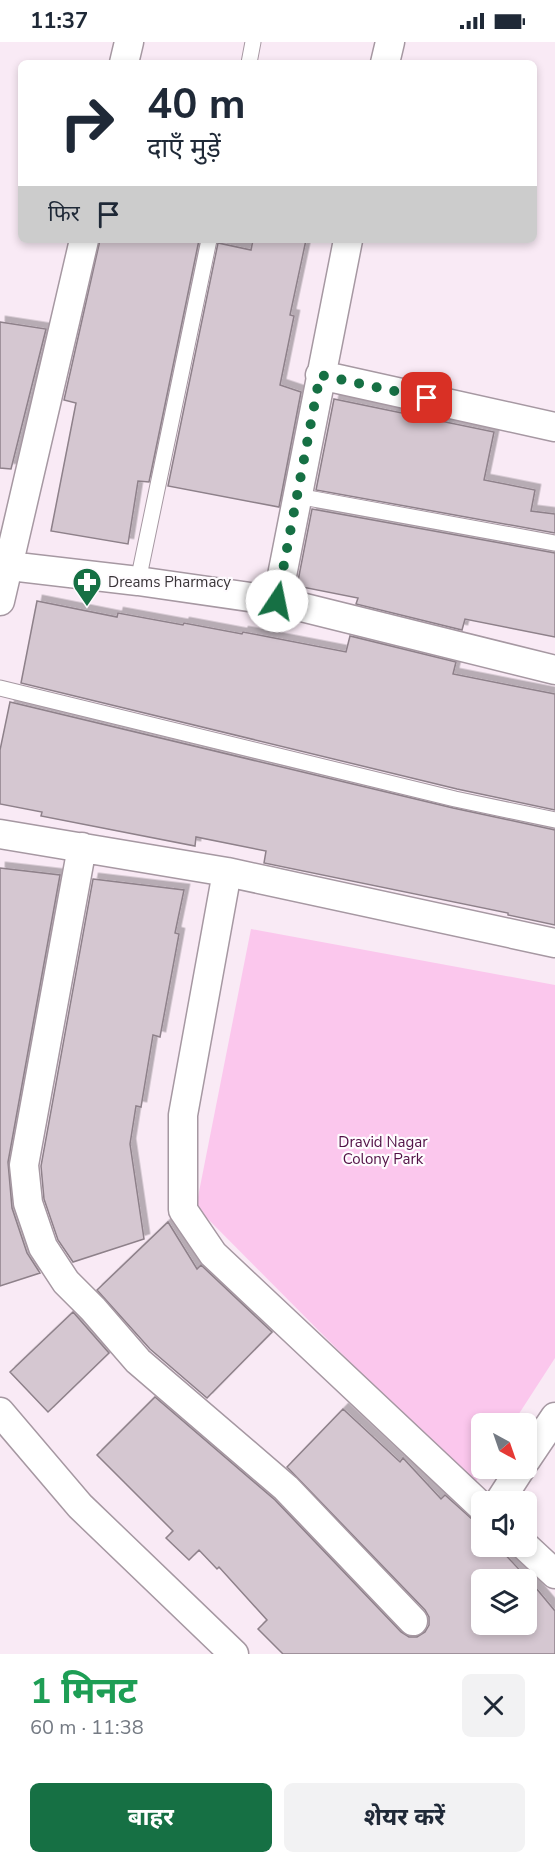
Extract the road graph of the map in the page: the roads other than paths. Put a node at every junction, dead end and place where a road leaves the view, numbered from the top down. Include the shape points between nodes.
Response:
1 (129, 42) edge
2 (253, 42) edge
3 (390, 42) edge
4 (125, 60) edge
5 (250, 60) edge
6 (386, 60) edge
7 (83, 243) edge
8 (208, 243) edge
9 (347, 243) edge
10 (320, 375) junction
11 (555, 427) edge
12 (297, 496) junction
13 (555, 543) edge
14 (5, 566) edge
15 (138, 581) junction
16 (0, 601) edge
17 (277, 601) junction
18 (555, 670) edge
19 (0, 688) edge
20 (555, 820) edge
21 (0, 834) edge
22 (82, 847) junction
23 (227, 872) junction
24 (555, 943) edge
25 (0, 1412) edge
26 (555, 1417) edge
27 (537, 1444) edge
28 (471, 1497) edge
29 (537, 1557) edge
30 (555, 1574) edge
31 (413, 1621) dead end
32 (234, 1654) edge

1 - 4 street
2 - 5 lane
3 - 6 street
7 - 14 street
8 - 15 lane
9 - 10 street
10 - 11 street
10 - 12 street
12 - 13 lane
12 - 17 street
14 - 15 street
14 - 16 street
15 - 17 street
17 - 18 street
19 - 20 lane
21 - 22 street
22 - 23 street
22 - 31 street via 24,1165 28,1203 43,1247 66,1282 138,1361 286,1488
23 - 24 street
23 - 28 street via 183,1115 183,1210 213,1254
25 - 32 street via 80,1506
26 - 27 street
29 - 30 street

